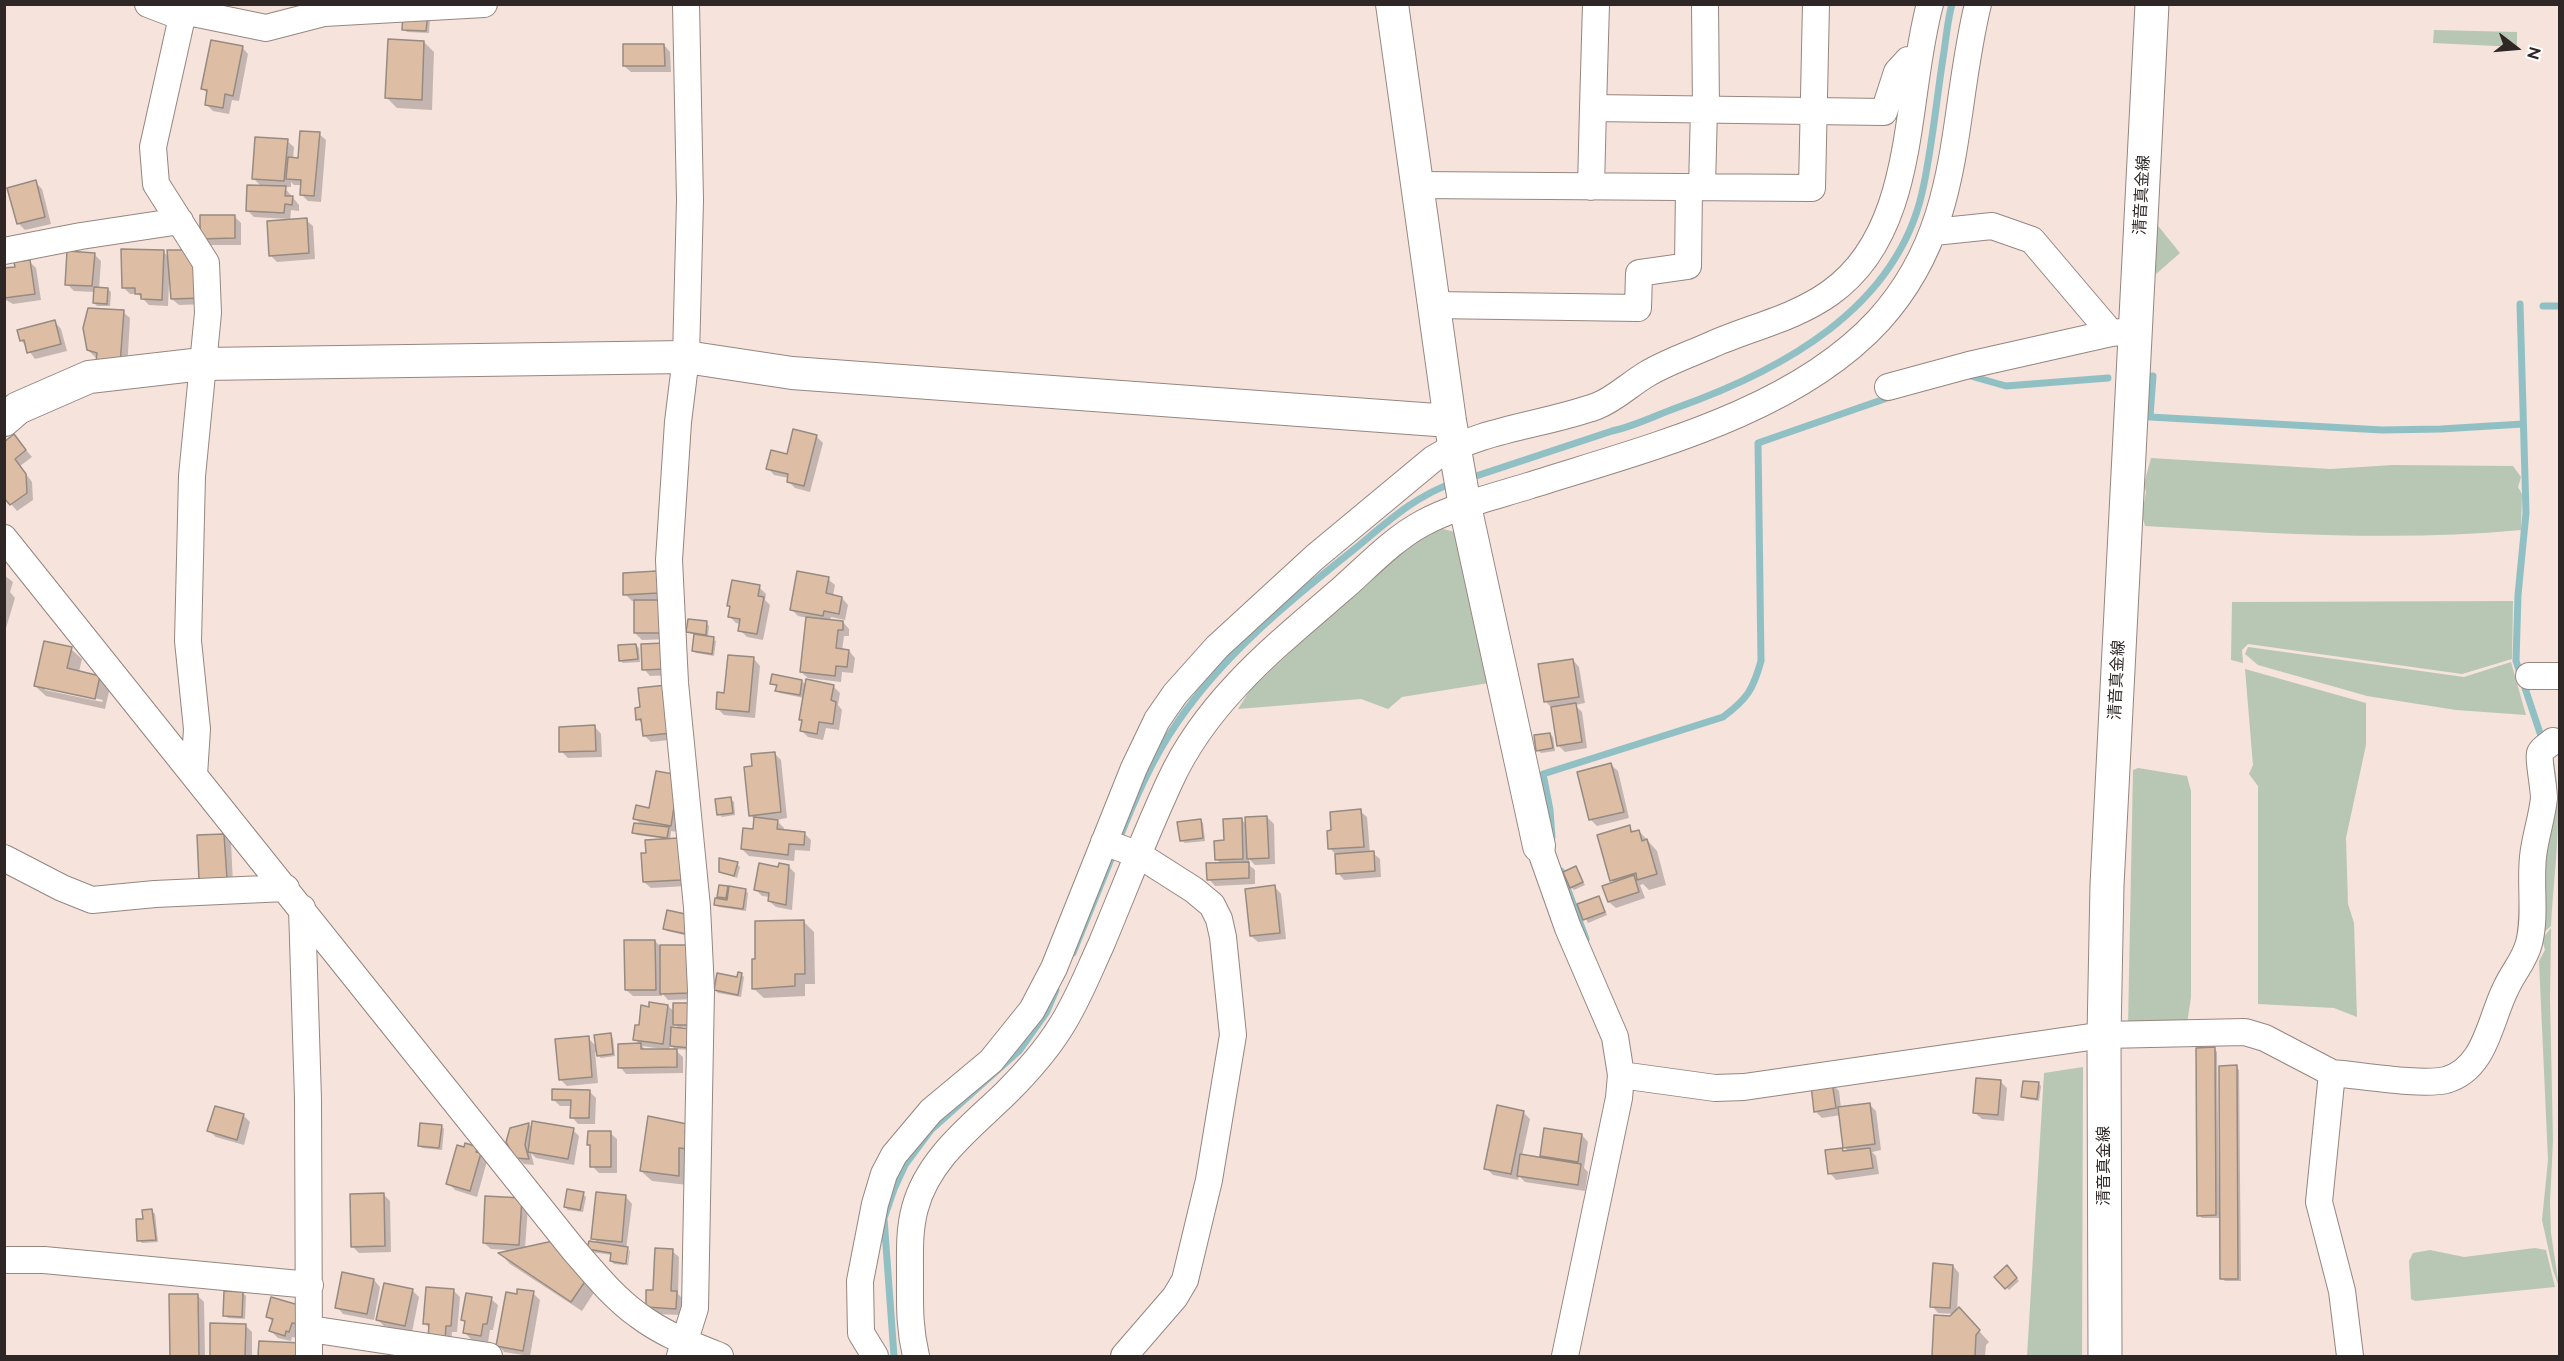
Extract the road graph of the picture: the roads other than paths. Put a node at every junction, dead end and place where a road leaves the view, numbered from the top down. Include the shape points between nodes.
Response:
1 (148, 4) edge
2 (484, 4) edge
3 (686, 4) edge
4 (1392, 4) edge
5 (1596, 4) edge
6 (1705, 4) edge
7 (1816, 4) edge
8 (1930, 4) edge
9 (1978, 4) edge
10 (2152, 4) edge
11 (182, 17) junction
12 (1917, 60) junction
13 (1593, 108) junction
14 (1705, 110) junction
15 (1815, 112) junction
16 (1417, 185) junction
17 (1591, 187) junction
18 (1695, 187) junction
19 (180, 221) junction
20 (1934, 232) junction
21 (4, 251) edge
22 (1434, 304) junction
23 (2123, 332) junction
24 (687, 357) junction
25 (202, 364) junction
26 (1888, 387) dead end
27 (4, 420) edge
28 (1458, 465) junction
29 (4, 538) edge
30 (2529, 676) dead end
31 (2559, 676) edge
32 (2547, 746) dead end
33 (194, 775) junction
34 (1539, 846) joint
35 (1120, 848) junction
36 (4, 858) edge
37 (286, 888) junction
38 (302, 908) junction
39 (2104, 1035) junction
40 (1621, 1075) junction
41 (2331, 1079) junction
42 (4, 1260) edge
43 (310, 1285) junction
44 (310, 1329) junction
45 (682, 1349) edge
46 (309, 1356) edge
47 (489, 1356) edge
48 (720, 1356) edge
49 (875, 1356) edge
50 (916, 1356) edge
51 (1124, 1356) edge
52 (1565, 1356) edge
53 (2105, 1356) edge
54 (2350, 1356) edge

1 - 11 street
2 - 11 street via 324,13 266,28 193,13
3 - 24 street via 690,200
4 - 16 street
5 - 13 street
6 - 14 street
7 - 15 street
8 - 12 street
9 - 20 street via 1968,48 1953,162
10 - 23 main road, 清音真金線
11 - 19 street via 153,147 156,184
12 - 15 street via 1908,60 1897,72 1884,112
12 - 28 street via 1906,143 1888,214 1874,245 1855,271 1830,293 1800,311 1648,373 1599,405
13 - 14 street
13 - 17 street
14 - 15 street
14 - 18 street
15 - 18 street via 1812,188
16 - 17 street
16 - 22 street
17 - 18 street
18 - 22 street via 1688,266 1639,273 1638,308
19 - 21 street
19 - 25 street via 206,263 208,313
20 - 23 street via 1992,226 2032,240
20 - 28 street via 1908,282 1880,319 1854,344 1750,408 1683,436
22 - 28 street
23 - 26 street
23 - 39 main road, 清音真金線
24 - 25 street
24 - 28 street
24 - 45 street via 678,422 669,560 675,683 697,907 701,990 695,1308
25 - 27 street via 89,377 18,408
25 - 33 street via 192,477 188,641 197,729
28 - 34 street
28 - 35 street via 1420,525 1242,678 1206,720
28 - 35 street via 1433,459 1315,557 1193,672 1163,711 1143,747
29 - 33 street
30 - 31 street
32 - 41 street via 2538,757 2544,800 2533,857 2530,940 2476,1058 2446,1080
33 - 37 street
34 - 40 street via 1568,928 1615,1037
35 - 49 street via 1032,1010 991,1061 924,1119 894,1155 884,1174 860,1281 861,1333
35 - 50 street via 1079,995 1059,1030 1037,1060 927,1175 910,1228 910,1329
35 - 51 street via 1194,890 1212,905 1223,937 1233,1035 1209,1180 1185,1280
36 - 37 street via 92,900
37 - 38 street
38 - 43 street
38 - 45 street via 592,1271 638,1315
39 - 40 street via 1744,1088 1715,1088
39 - 41 street via 2245,1032 2265,1038
39 - 53 main road, 清音真金線
40 - 52 street
41 - 54 street via 2319,1202 2342,1291
42 - 43 street via 44,1260
43 - 44 street
44 - 46 street
44 - 47 street
45 - 48 street

